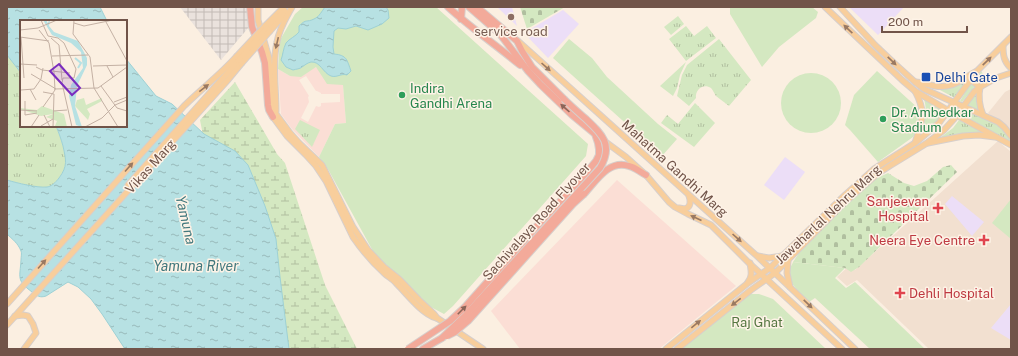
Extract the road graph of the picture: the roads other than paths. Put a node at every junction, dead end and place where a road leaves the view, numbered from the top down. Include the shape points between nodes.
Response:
1 (250, 7) edge
2 (258, 7) edge
3 (284, 7) edge
4 (291, 7) edge
5 (448, 7) edge
6 (462, 7) edge
7 (469, 7) edge
8 (477, 7) edge
9 (824, 7) edge
10 (840, 7) edge
11 (461, 18) junction
12 (267, 28) junction
13 (1011, 37) edge
14 (517, 41) junction
15 (1003, 46) junction
16 (1011, 68) edge
17 (528, 71) junction
18 (977, 71) junction
19 (1011, 72) edge
20 (970, 80) junction
21 (915, 82) junction
22 (271, 86) junction
23 (980, 87) junction
24 (915, 91) junction
25 (955, 103) junction
26 (963, 107) junction
27 (949, 111) junction
28 (274, 115) joint
29 (983, 115) junction
30 (957, 116) junction
31 (595, 134) junction
32 (1011, 136) edge
33 (997, 137) junction
34 (915, 143) junction
35 (927, 143) junction
36 (1011, 145) edge
37 (646, 175) junction
38 (688, 195) junction
39 (675, 207) junction
40 (757, 256) junction
41 (782, 256) junction
42 (788, 260) junction
43 (750, 263) junction
44 (770, 268) junction
45 (761, 274) junction
46 (775, 274) junction
47 (768, 279) junction
48 (748, 283) junction
49 (790, 287) junction
50 (25, 303) junction
51 (7, 304) edge
52 (14, 316) junction
53 (7, 323) edge
54 (442, 338) junction
55 (24, 349) edge
56 (408, 349) edge
57 (422, 349) edge
58 (483, 349) edge
59 (666, 349) edge
60 (677, 349) edge
61 (842, 349) edge
62 (855, 349) edge

1 - 22 highway via 252,27
2 - 22 main road via 258,20 268,52
3 - 12 main road, Vikas Marg
4 - 12 main road, Vikas Marg
4 -> 22 main road via 277,41
5 - 11 highway
6 - 11 highway
7 - 17 highway, Mahatma Gandhi Marg via 500,34
8 - 14 highway, Mahatma Gandhi Marg
24 -> 9 main road
10 -> 21 main road
11 - 17 highway
12 - 50 main road, Vikas Marg, bridge via 225,80
51 -> 12 main road, Vikas Marg, bridge via 184,106
13 - 15 main road, Jawaharlal Nehru Marg
14 -> 38 main road, Mahatma Gandhi Marg
14 - 54 highway, Sachivalaya Road Flyover, bridge via 527,60 547,83 599,131 604,141 605,158 600,168
15 - 16 main road via 1005,63
18 -> 15 main road, Jawaharlal Nehru Marg
31 -> 17 highway, Mahatma Gandhi Marg via 551,96
18 - 20 main road, Jawaharlal Nehru Marg
18 - 21 main road via 947,87
19 - 23 main road, Jawaharlal Nehru Marg
20 - 23 main road
20 - 25 main road, Jawaharlal Nehru Marg
21 - 25 main road via 924,89
22 - 28 highway via 269,110
23 - 26 main road, Jawaharlal Nehru Marg
23 - 29 main road via 978,101
24 - 27 main road
24 - 34 main road via 923,110
25 - 26 main road
25 - 27 main road, Jawaharlal Nehru Marg
26 - 29 main road
26 - 30 main road, Jawaharlal Nehru Marg
27 - 30 main road
27 - 34 main road, Jawaharlal Nehru Marg
28 - 58 main road via 318,164 368,250 439,320
29 - 32 main road via 998,122
30 - 33 main road
30 - 35 main road, Jawaharlal Nehru Marg
31 - 37 main road, Mahatma Gandhi Marg
56 -> 31 highway, Sachivalaya Road Flyover, bridge via 450,321 587,172 599,155
33 - 35 main road via 963,136
33 - 36 main road
34 - 41 main road, Jawaharlal Nehru Marg via 874,169
35 - 42 main road, Jawaharlal Nehru Marg via 877,174
37 - 39 main road, Mahatma Gandhi Marg
37 - 54 highway, bridge via 622,164 604,171 468,321 455,332
38 - 39 main road via 690,202 687,208
38 -> 40 main road, Mahatma Gandhi Marg
43 -> 39 main road, Mahatma Gandhi Marg via 711,224
40 - 41 main road
40 - 44 main road, Mahatma Gandhi Marg
41 - 44 main road, Jawaharlal Nehru Marg
42 - 46 main road, Jawaharlal Nehru Marg
42 - 49 main road
43 - 45 main road, Mahatma Gandhi Marg
43 - 48 main road via 751,279
44 - 45 main road, Jawaharlal Nehru Marg
44 - 46 main road, Mahatma Gandhi Marg
45 - 47 main road, Mahatma Gandhi Marg
45 - 48 main road, Jawaharlal Nehru Marg
46 - 47 main road, Jawaharlal Nehru Marg
46 - 49 main road, Mahatma Gandhi Marg
47 -> 60 main road, Jawaharlal Nehru Marg
47 - 61 main road, Mahatma Gandhi Marg
59 -> 48 main road, Jawaharlal Nehru Marg
49 -> 62 main road, Mahatma Gandhi Marg
50 - 52 main road, Vikas Marg
50 - 53 main road, Vikas Marg
52 - 53 main road, Vikas Marg
52 - 55 main road via 28,316 36,333
54 - 57 highway, Sachivalaya Road Flyover

